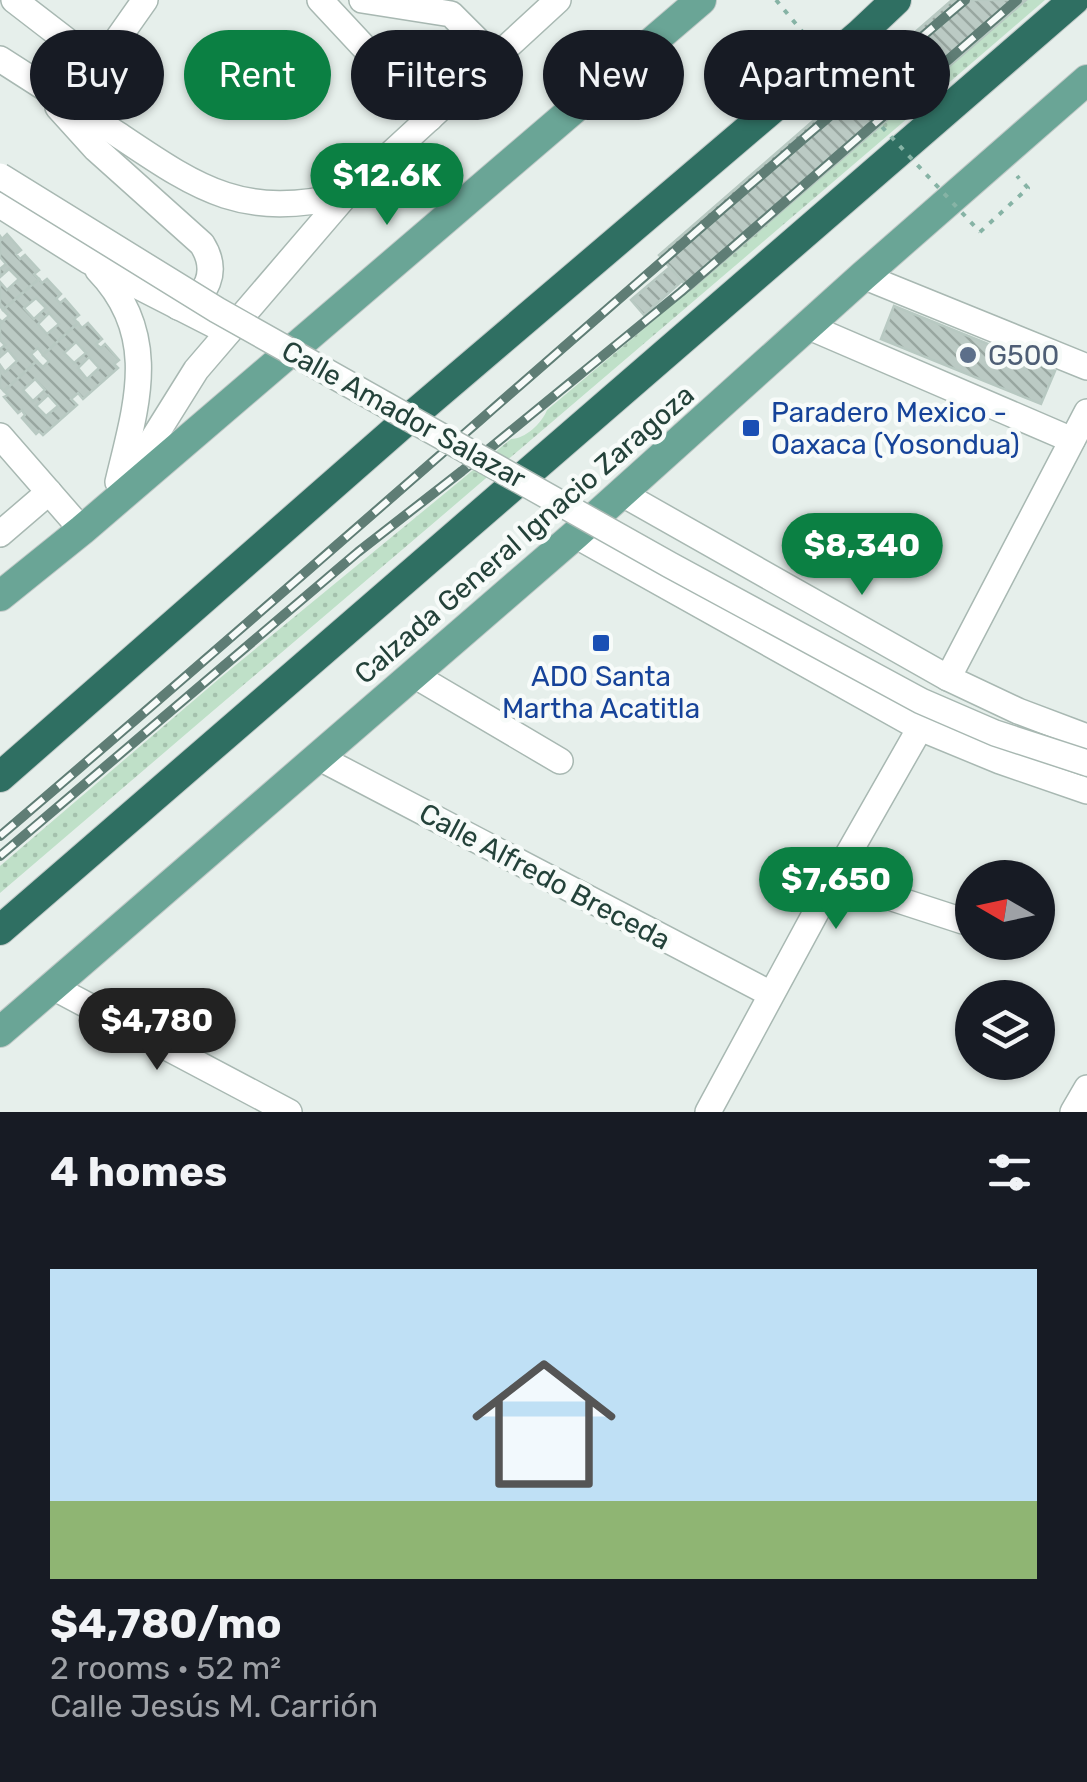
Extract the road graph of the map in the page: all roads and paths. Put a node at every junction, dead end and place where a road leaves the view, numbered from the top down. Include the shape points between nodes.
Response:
1 (14, 0) edge
2 (145, 0) edge
3 (320, 0) edge
4 (362, 0) edge
5 (558, 0) edge
6 (700, 0) edge
7 (776, 0) edge
8 (896, 0) edge
9 (1074, 0) edge
10 (454, 7) edge
11 (1087, 16) edge
12 (472, 30) edge
13 (801, 30) edge
14 (523, 32) edge
15 (351, 33) edge
16 (0, 59) edge
17 (30, 77) edge
18 (1087, 80) edge
19 (950, 108) edge
20 (950, 110) edge
21 (71, 120) edge
22 (95, 120) edge
23 (428, 120) edge
24 (937, 120) edge
25 (882, 127) dead end
26 (0, 176) edge
27 (1028, 188) dead end
28 (346, 195) junction
29 (0, 206) edge
30 (87, 260) junction
31 (864, 276) junction
32 (178, 306) junction
33 (808, 326) junction
34 (228, 332) junction
35 (1087, 367) edge
36 (1087, 412) edge
37 (0, 436) edge
38 (1072, 440) junction
39 (49, 492) junction
40 (621, 493) junction
41 (112, 502) junction
42 (82, 530) junction
43 (0, 534) edge
44 (575, 535) junction
45 (0, 596) edge
46 (414, 674) junction
47 (948, 678) junction
48 (920, 728) junction
49 (1087, 737) edge
50 (318, 757) junction
51 (560, 761) dead end
52 (1087, 764) edge
53 (0, 777) edge
54 (1087, 790) edge
55 (834, 879) junction
56 (955, 918) edge
57 (0, 930) edge
58 (50, 986) junction
59 (771, 994) junction
60 (0, 1032) edge
61 (1087, 1088) edge
62 (289, 1112) edge
63 (708, 1112) edge
64 (1074, 1112) edge

1 - 2 street via 88,57 101,58
3 - 15 street
4 - 10 street
5 - 14 street
6 - 41 main road
7 - 13 path, bridge
8 - 53 highway
9 - 19 highway
10 - 12 street
11 - 20 highway
16 - 17 street
18 - 31 main road, Calzada General Ignacio Zaragoza
21 - 32 street via 202,244 211,266 206,288
22 - 28 street via 208,190 274,204
23 - 28 street
24 - 57 highway, Calzada General Ignacio Zaragoza
25 - 27 path, bridge via 980,232
26 - 52 street, Calle Amador Salazar, bridge via 217,310 904,692
28 - 34 street
29 - 30 street
30 - 32 street
30 - 41 street via 118,296 139,360 138,400
31 - 33 main road, Calzada General Ignacio Zaragoza
31 - 35 street
32 - 34 street
33 - 38 street
33 - 40 main road, Calzada General Ignacio Zaragoza
34 - 41 street via 196,370
36 - 38 street
37 - 39 street
38 - 47 street
39 - 42 street
39 - 43 street
40 - 44 main road, Calzada General Ignacio Zaragoza
40 - 47 street
41 - 42 main road
42 - 45 main road
44 - 46 main road, Calzada General Ignacio Zaragoza
44 - 48 street
46 - 50 main road, Calzada General Ignacio Zaragoza
46 - 51 street
47 - 49 street
48 - 54 street
48 - 55 street
50 - 58 main road, Calzada General Ignacio Zaragoza
50 - 59 street, Calle Alfredo Breceda
55 - 56 street
55 - 59 street
58 - 60 main road, Calzada General Ignacio Zaragoza
58 - 62 street
59 - 63 street
61 - 64 street

